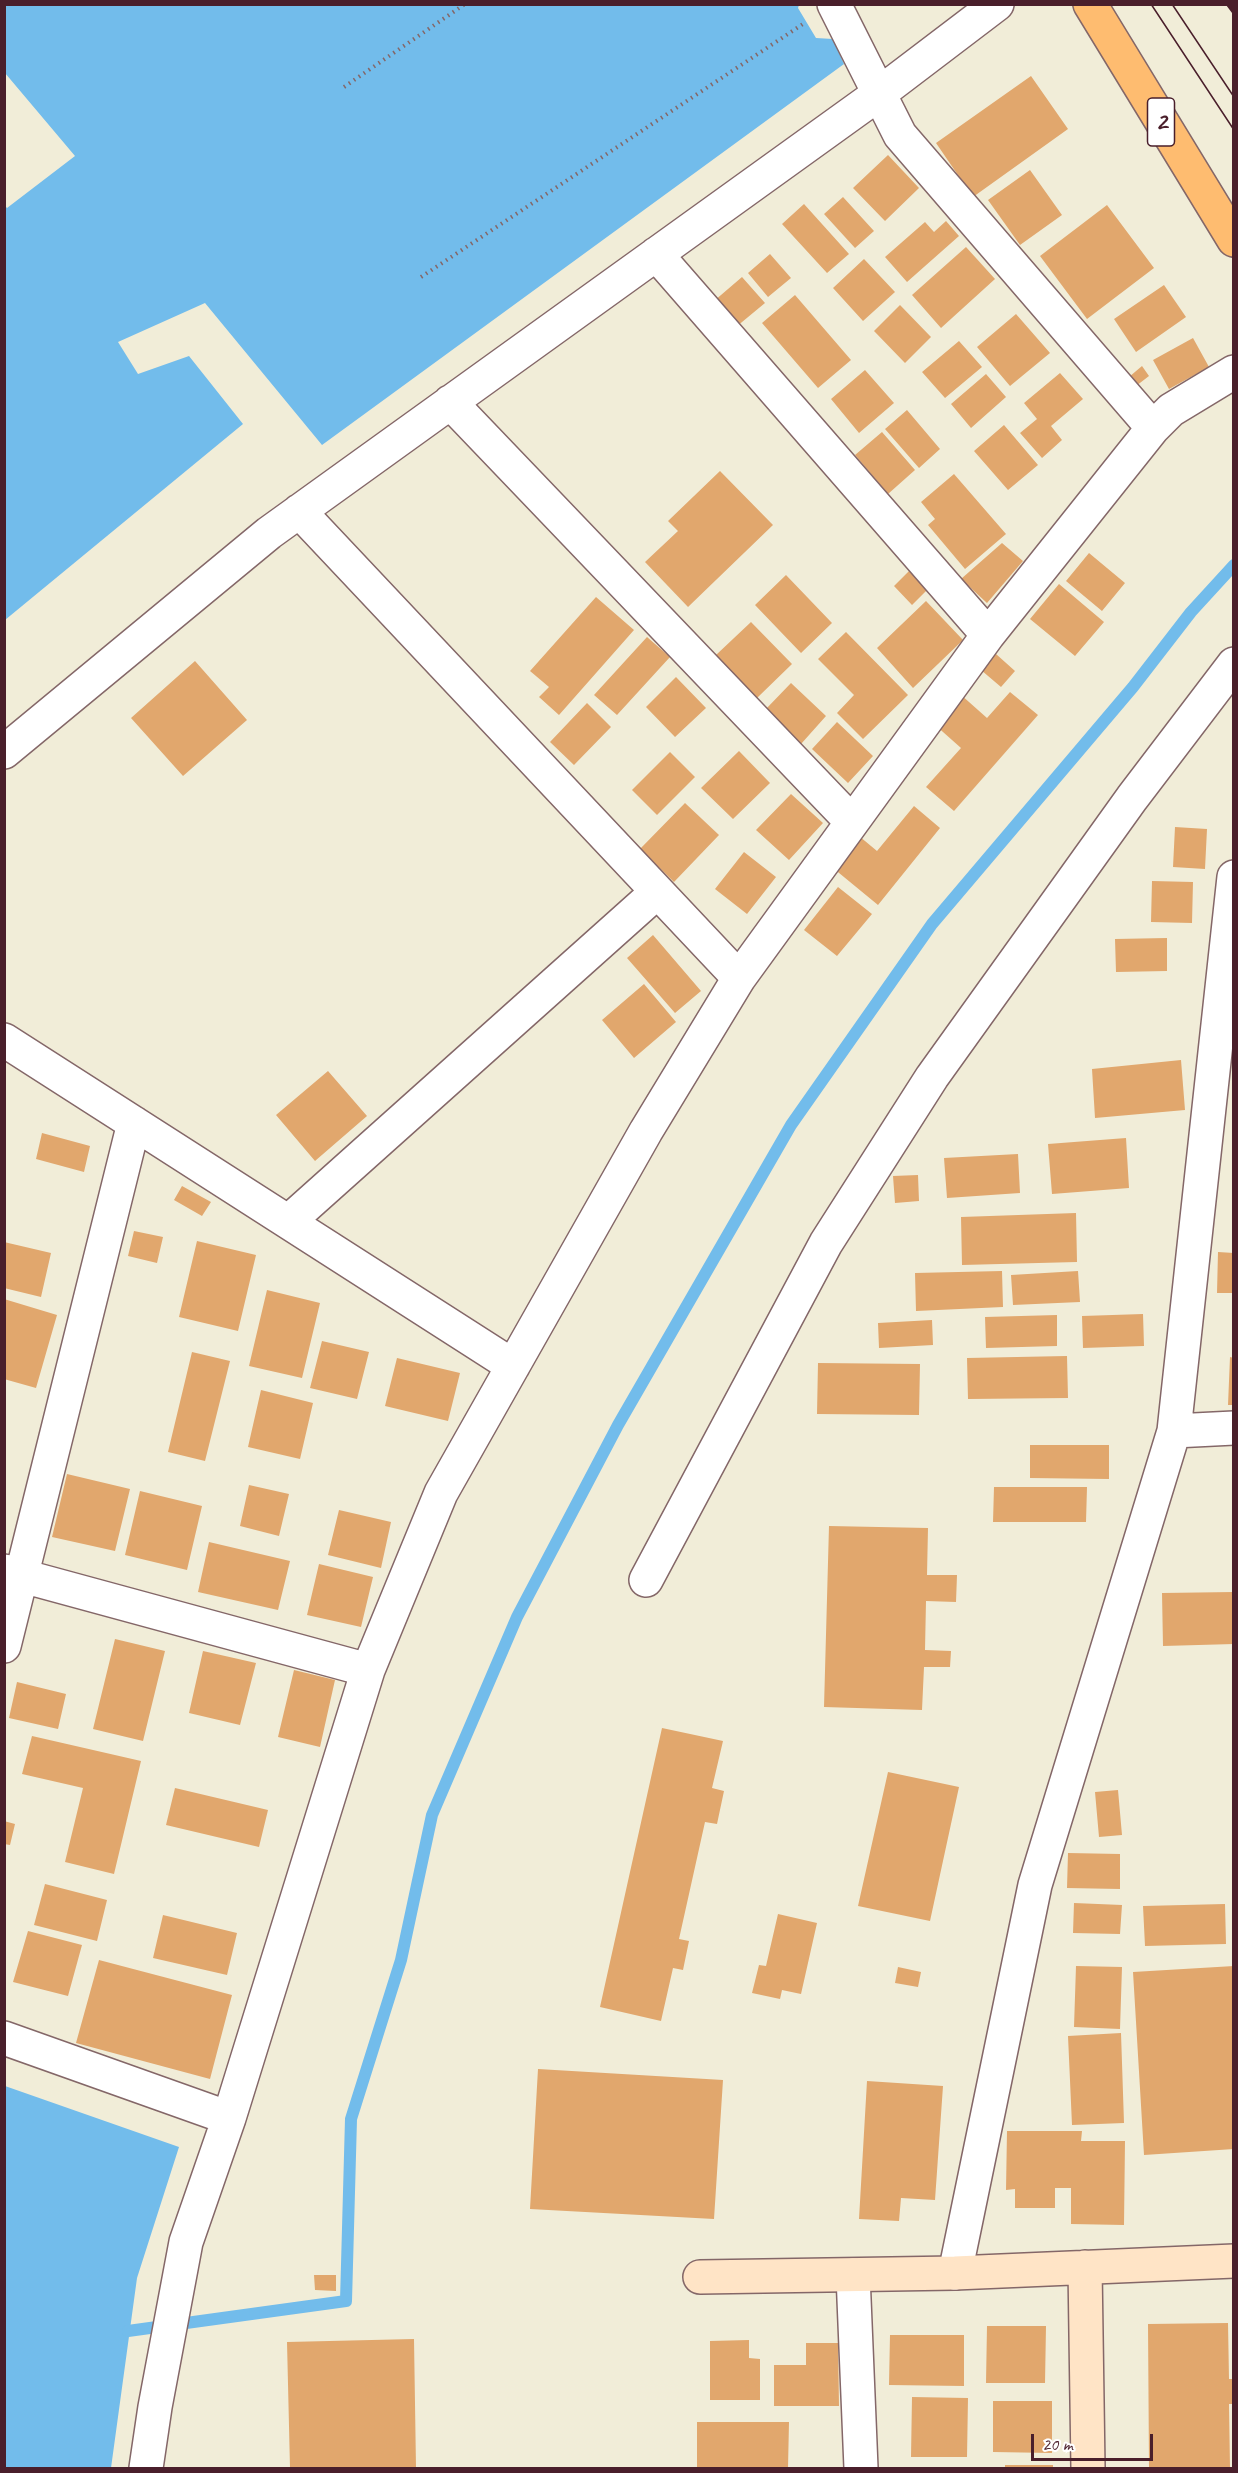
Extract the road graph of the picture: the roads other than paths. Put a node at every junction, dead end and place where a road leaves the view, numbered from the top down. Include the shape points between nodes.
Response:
1 (834, 4) edge
2 (997, 4) edge
3 (1090, 4) edge
4 (880, 93) junction
5 (1233, 240) edge
6 (656, 254) junction
7 (1233, 372) edge
8 (450, 402) junction
9 (1153, 428) junction
10 (299, 511) junction
11 (988, 634) junction
12 (1233, 664) edge
13 (4, 752) edge
14 (852, 822) junction
15 (1233, 877) edge
16 (657, 892) junction
17 (739, 978) junction
18 (4, 1040) edge
19 (134, 1123) junction
20 (288, 1222) junction
21 (513, 1366) junction
22 (1233, 1428) edge
23 (1174, 1431) junction
24 (13, 1574) edge
25 (646, 1580) dead end
26 (4, 1646) edge
27 (369, 1670) junction
28 (4, 2038) edge
29 (229, 2118) junction
30 (1233, 2261) edge
31 (1085, 2267) junction
32 (955, 2273) junction
33 (853, 2275) junction
34 (700, 2277) dead end
35 (146, 2469) edge
36 (861, 2469) edge
37 (1088, 2469) edge

1 - 4 street
2 - 4 street
3 - 5 highway, 2
4 - 6 street
4 - 9 street via 900,135
6 - 8 street
6 - 11 street
7 - 9 street via 1171,410
8 - 10 street
8 - 14 street
9 - 11 street
10 - 13 street via 268,532
10 - 16 street
11 - 14 street
12 - 25 street via 932,1077 826,1243
14 - 17 street
15 - 23 street
16 - 17 street
16 - 20 street
17 - 21 street via 646,1131
18 - 19 street
19 - 20 street
19 - 24 street
20 - 21 street
21 - 27 street via 441,1493
22 - 23 street
23 - 32 street via 1035,1885
24 - 26 street
24 - 27 street
27 - 29 street
28 - 29 street
29 - 35 street via 186,2242
30 - 31 street
31 - 32 street
31 - 37 street
32 - 33 street
33 - 34 street
33 - 36 street

